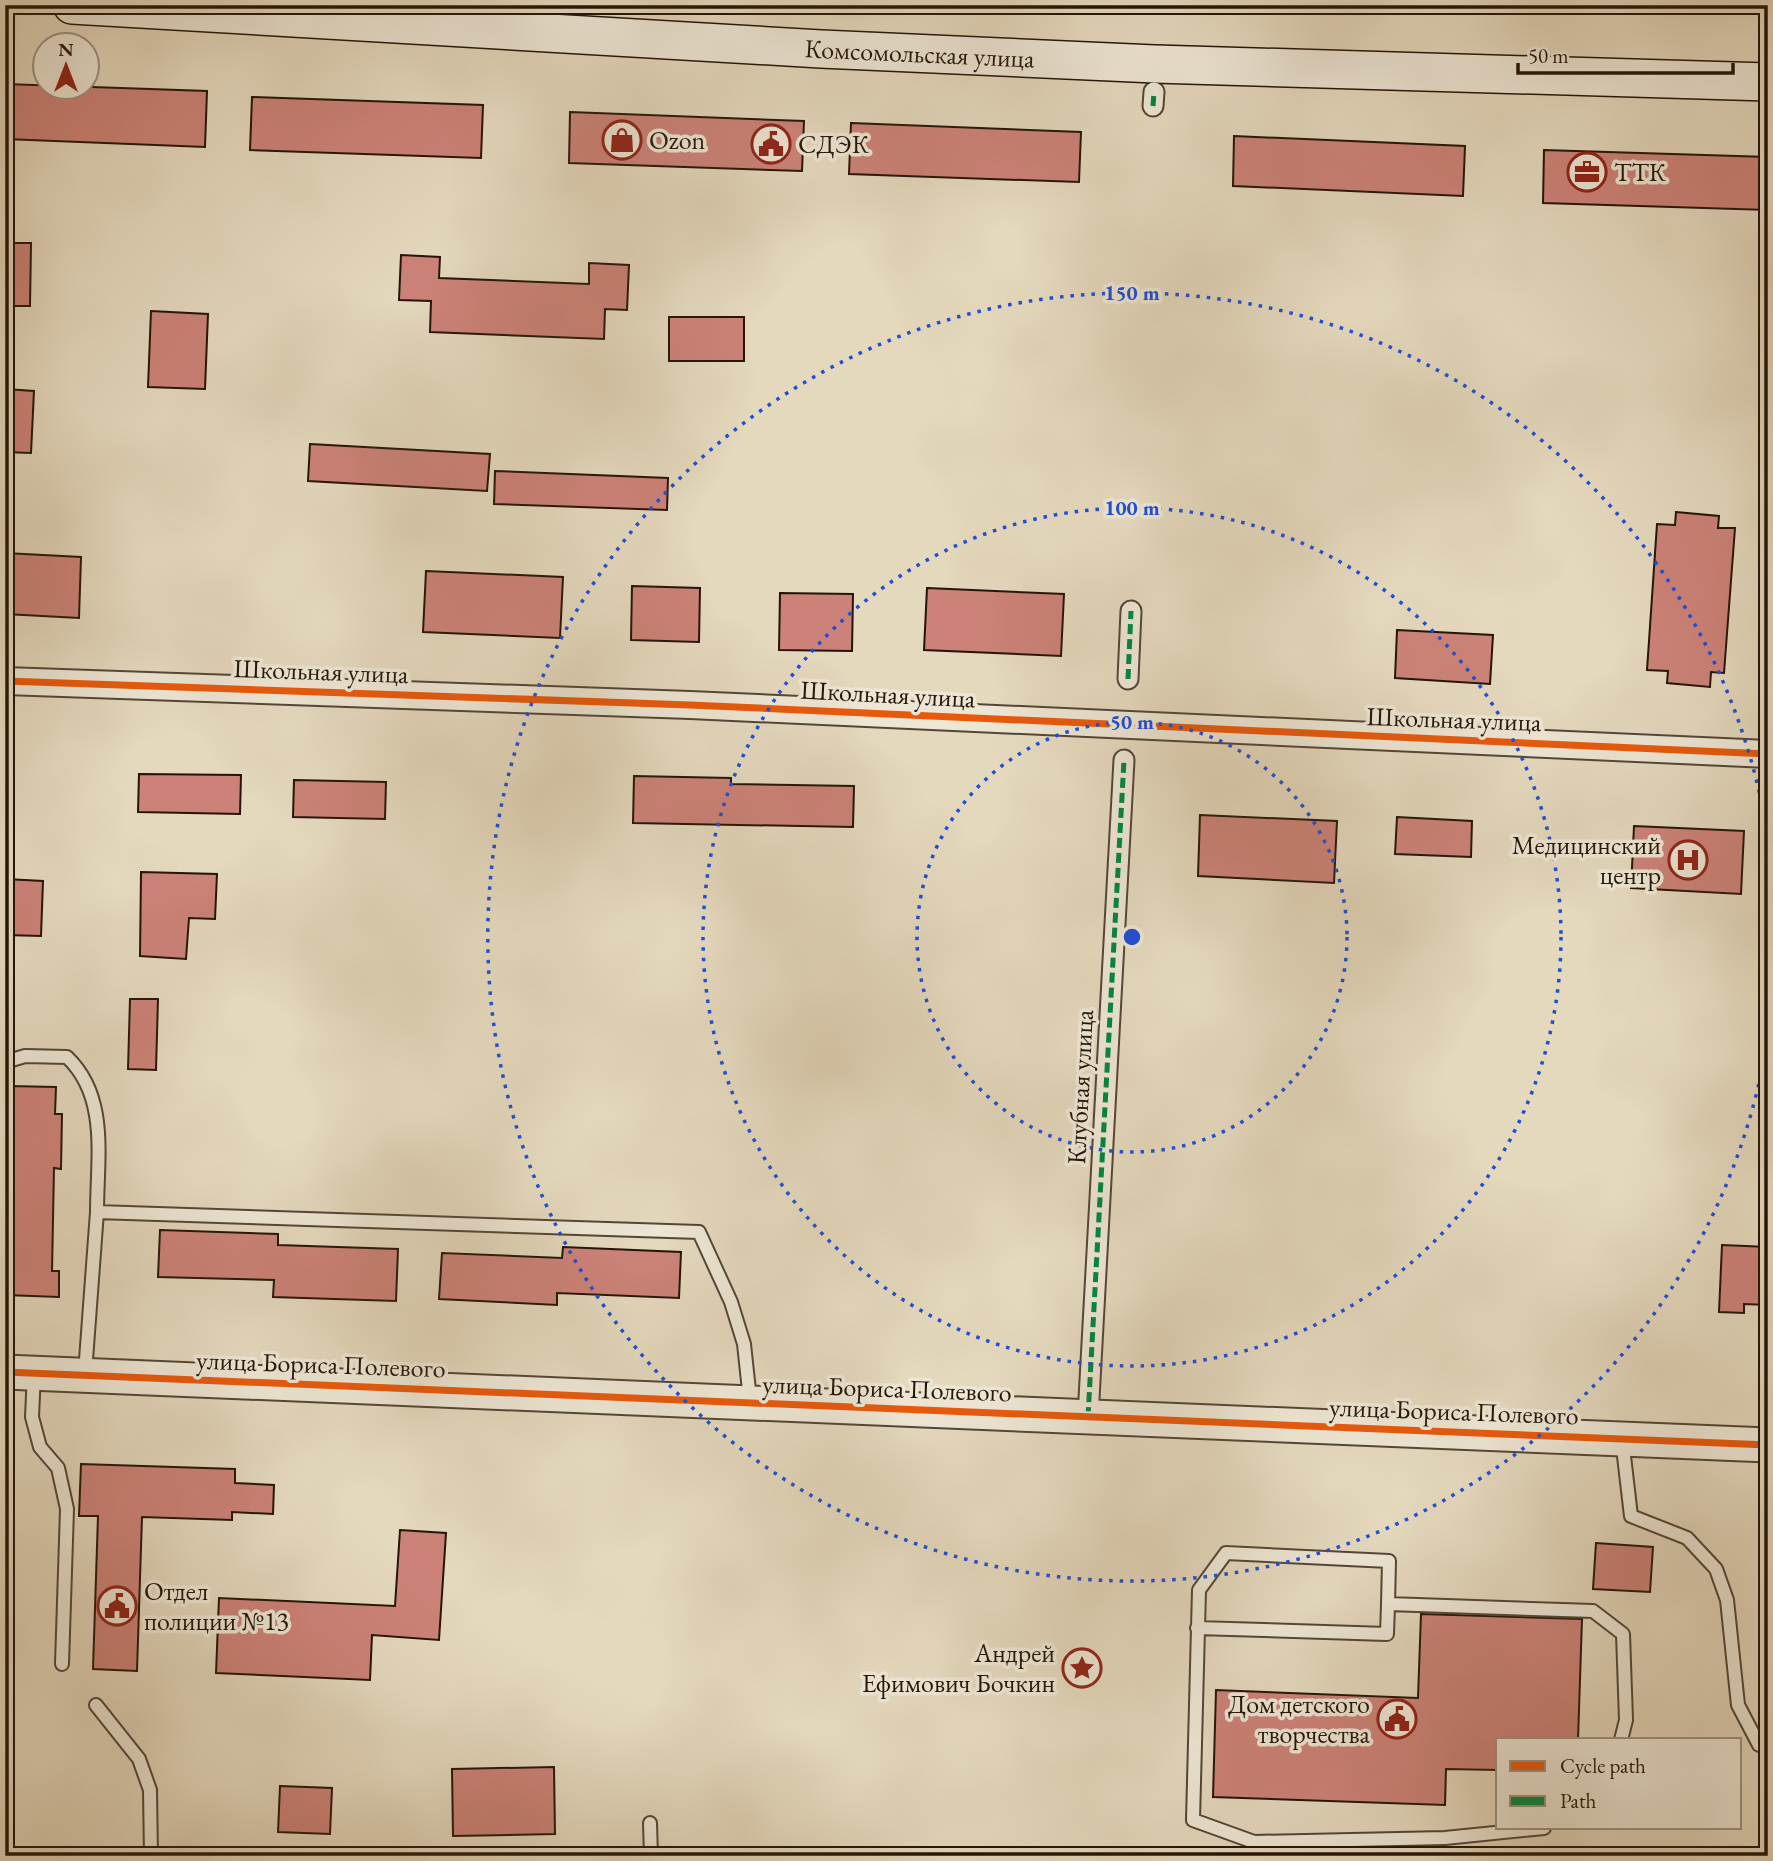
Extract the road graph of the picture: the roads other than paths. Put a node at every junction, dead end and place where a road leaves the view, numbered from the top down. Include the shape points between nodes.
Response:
1 (72, 5) edge
2 (1768, 82) edge
3 (1131, 611) dead end
4 (1128, 679) dead end
5 (5, 681) edge
6 (1768, 754) edge
7 (1124, 760) dead end
8 (5, 1062) edge
9 (97, 1212) junction
10 (20, 1373) edge
11 (85, 1375) junction
12 (750, 1404) junction
13 (1088, 1418) junction
14 (1622, 1438) junction
15 (1768, 1445) edge
16 (1388, 1604) junction
17 (1197, 1628) junction
18 (62, 1664) dead end
19 (96, 1705) dead end
20 (1622, 1738) edge
21 (1768, 1747) edge
22 (650, 1824) dead end
23 (1535, 1829) edge
24 (1254, 1842) junction
25 (151, 1856) edge
26 (651, 1856) edge
27 (1254, 1856) edge

1 - 2 main road, Комсомольская улица via 1155,64
3 - 4 street
5 - 6 street, Школьная улица via 690,705
7 - 13 street, Клубная улица
8 - 9 lane via 26,1056 67,1057 90,1086 97,1107
9 - 11 lane
9 - 12 lane via 699,1232 731,1302 744,1344
10 - 11 street, улица Бориса Полевого
10 - 18 lane via 40,1447 58,1468 67,1509
11 - 12 street, улица Бориса Полевого
12 - 13 street, улица Бориса Полевого
13 - 14 street, улица Бориса Полевого
14 - 15 street, улица Бориса Полевого
14 - 21 lane via 1631,1516 1687,1538 1716,1569 1727,1600 1738,1705 1759,1745
16 - 17 lane via 1387,1634
16 - 17 lane via 1389,1561 1226,1553 1199,1590
16 - 20 lane via 1593,1611 1623,1634 1626,1720
17 - 24 lane via 1193,1820
19 - 25 lane via 139,1759 149,1790
22 - 26 lane
23 - 24 lane via 1445,1838
24 - 27 lane

